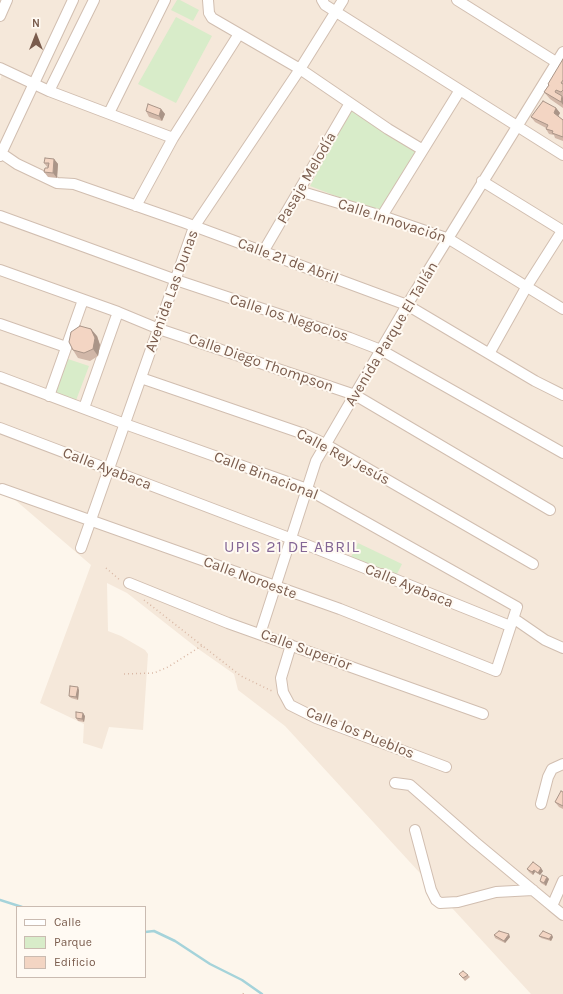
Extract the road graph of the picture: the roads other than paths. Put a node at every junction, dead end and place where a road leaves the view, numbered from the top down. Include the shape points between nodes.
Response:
1 (7, 0) edge
2 (73, 0) edge
3 (94, 0) edge
4 (166, 0) edge
5 (208, 0) edge
6 (343, 0) edge
7 (457, 0) edge
8 (324, 2) edge
9 (336, 12) junction
10 (0, 16) edge
11 (239, 34) junction
12 (563, 52) edge
13 (556, 62) junction
14 (0, 68) edge
15 (300, 70) junction
16 (35, 84) junction
17 (460, 90) junction
18 (49, 91) junction
19 (350, 103) junction
20 (109, 113) junction
21 (516, 127) junction
22 (173, 138) junction
23 (423, 150) junction
24 (1, 155) edge
25 (563, 155) edge
26 (482, 181) junction
27 (299, 191) junction
28 (136, 206) junction
29 (0, 216) edge
30 (382, 216) junction
31 (194, 227) junction
32 (562, 231) edge
33 (449, 239) junction
34 (263, 252) junction
35 (0, 270) edge
36 (176, 280) junction
37 (527, 286) junction
38 (83, 300) junction
39 (407, 304) junction
40 (563, 309) edge
41 (118, 312) junction
42 (0, 324) edge
43 (159, 329) junction
44 (66, 347) junction
45 (381, 350) junction
46 (490, 352) junction
47 (0, 377) edge
48 (141, 378) junction
49 (356, 395) junction
50 (563, 395) edge
51 (49, 396) junction
52 (84, 408) junction
53 (124, 424) junction
54 (0, 428) edge
55 (325, 444) junction
56 (563, 453) edge
57 (108, 469) junction
58 (2, 489) dead end
59 (306, 489) junction
60 (550, 510) dead end
61 (91, 520) junction
62 (292, 539) junction
63 (81, 548) dead end
64 (533, 564) dead end
65 (382, 574) dead end
66 (127, 584) road end
67 (276, 587) junction
68 (513, 623) junction
69 (260, 634) junction
70 (292, 645) junction
71 (563, 648) edge
72 (483, 714) dead end
73 (563, 764) edge
74 (446, 767) dead end
75 (395, 783) dead end
76 (541, 804) dead end
77 (416, 830) dead end
78 (563, 881) edge
79 (533, 890) junction
80 (552, 906) junction
81 (563, 915) edge

1 - 10 street
2 - 16 street
3 - 18 street
4 - 20 street
5 - 11 street via 212,18
6 - 9 street, Avenida Las Dunas
7 - 13 street
8 - 9 street
9 - 15 street, Avenida Las Dunas
9 - 17 street
11 - 15 street
11 - 22 street
12 - 13 street, Avenida Parque El Tallán
13 - 21 street, Avenida Parque El Tallán
14 - 16 street
15 - 19 street
15 - 31 street, Avenida Las Dunas
16 - 18 street
16 - 24 street
17 - 21 street
17 - 23 street
18 - 20 street
19 - 23 street
19 - 27 street, Pasaje Melodía
20 - 22 street
21 - 25 street
21 - 26 street, Avenida Parque El Tallán
22 - 28 street
23 - 30 street
24 - 28 street, Calle 21 de Abril via 57,183 74,184
26 - 32 street
26 - 33 street, Avenida Parque El Tallán
27 - 30 street, Calle Innovación
27 - 34 street, Pasaje Melodía
28 - 31 street, Calle 21 de Abril
29 - 36 street, Calle los Negocios
30 - 33 street, Calle Innovación
31 - 34 street, Calle 21 de Abril
31 - 36 street, Avenida Las Dunas
32 - 37 street
33 - 37 street, Calle Innovación
33 - 39 street, Avenida Parque El Tallán
34 - 39 street, Calle 21 de Abril
35 - 38 street, Calle Diego Thompson
36 - 43 street, Avenida Las Dunas
36 - 45 street, Calle los Negocios
37 - 40 street, Calle Innovación
37 - 46 street
38 - 41 street, Calle Diego Thompson
38 - 44 street
39 - 45 street, Avenida Parque El Tallán
39 - 46 street, Calle 21 de Abril
41 - 43 street, Calle Diego Thompson
41 - 52 street
42 - 44 street
43 - 48 street, Avenida Las Dunas
43 - 49 street, Calle Diego Thompson
44 - 51 street
45 - 49 street, Avenida Parque El Tallán
45 - 56 street, Calle los Negocios
46 - 50 street, Calle 21 de Abril via 535,381
47 - 51 street, Calle Binacional
48 - 53 street, Avenida Las Dunas
48 - 55 street, Calle Rey Jesús via 304,434
49 - 55 street, Avenida Parque El Tallán
49 - 60 street, Calle Diego Thompson
51 - 52 street, Calle Binacional
52 - 53 street, Calle Binacional
53 - 57 street, Avenida Las Dunas
53 - 59 street, Calle Binacional
54 - 57 street, Calle Ayabaca
55 - 59 street, Avenida Parque El Tallán
55 - 64 street, Calle Rey Jesús
57 - 61 street, Avenida Las Dunas
57 - 62 street, Calle Ayabaca
58 - 61 street, Calle Noroeste
59 - 62 street, Avenida Parque El Tallán
59 - 68 street, Calle Binacional via 517,607
61 - 63 street, Avenida Las Dunas
61 - 67 street, Calle Noroeste
62 - 67 street, Avenida Parque El Tallán
62 - 68 street, Calle Ayabaca
65 - 68 street, Calle Ayabaca
66 - 69 street, Calle Superior
67 - 68 street, Calle Noroeste via 496,671
67 - 69 street, Avenida Parque El Tallán
68 - 71 street
69 - 70 street, Calle Superior
70 - 72 street, Calle Superior
70 - 74 street, Calle los Pueblos via 281,678 283,692 290,705 316,718
73 - 76 street via 552,769
75 - 79 street via 410,785
77 - 79 street via 431,890 440,903 458,902 496,892
78 - 80 street
79 - 80 street
80 - 81 street

